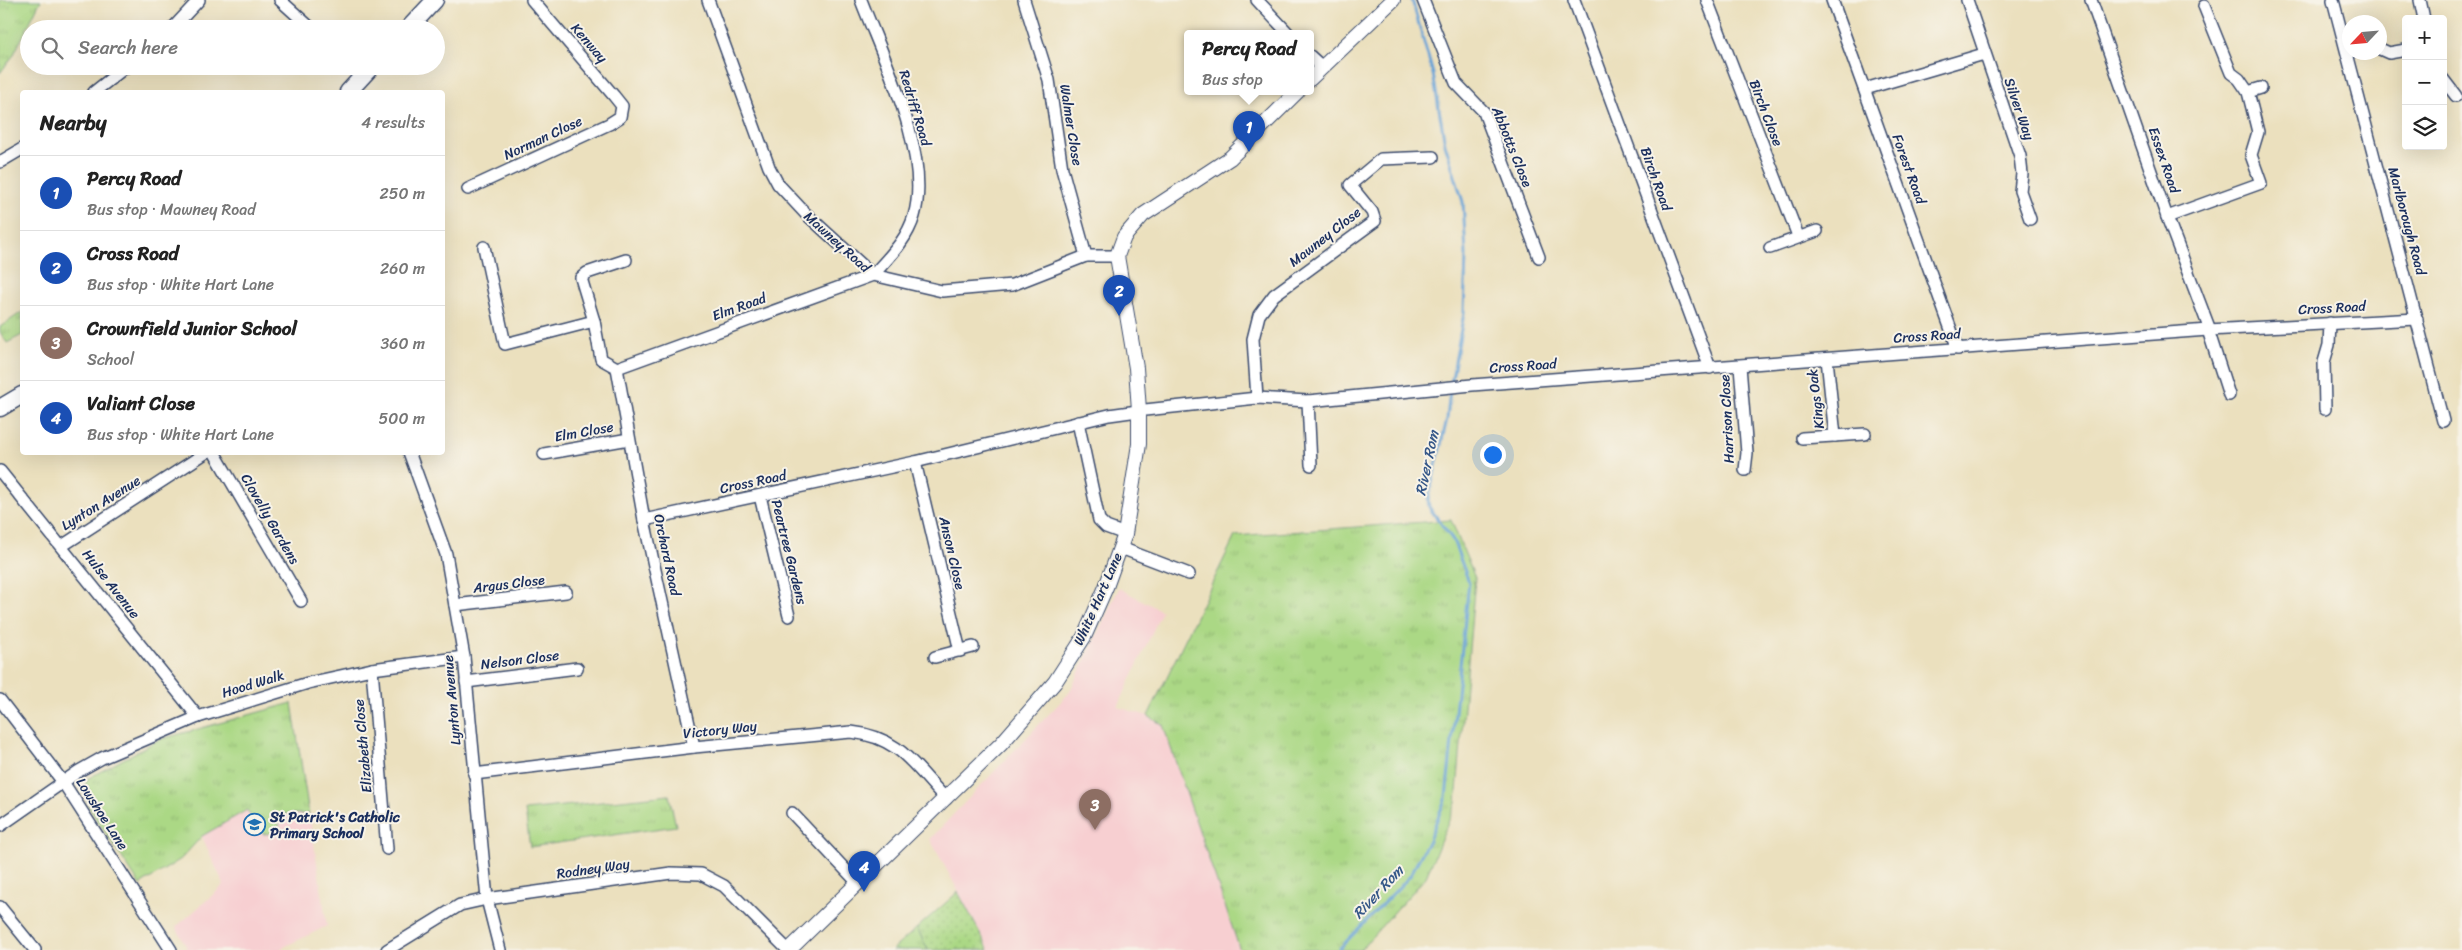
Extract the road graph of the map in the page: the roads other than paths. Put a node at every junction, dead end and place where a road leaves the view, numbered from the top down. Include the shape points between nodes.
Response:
1 (199, 0) edge
2 (280, 0) edge
3 (435, 0) edge
4 (532, 0) edge
5 (708, 0) edge
6 (861, 0) edge
7 (1024, 0) edge
8 (1257, 0) edge
9 (1393, 0) edge
10 (1423, 0) edge
11 (1574, 0) edge
12 (1707, 0) edge
13 (1832, 0) edge
14 (1967, 0) edge
15 (2091, 0) edge
16 (2333, 0) edge
17 (2420, 0) edge
18 (2204, 6) dead end
19 (2423, 15) edge
20 (180, 20) edge
21 (302, 20) edge
22 (416, 20) edge
23 (2342, 29) edge
24 (1285, 30) edge
25 (2402, 51) edge
26 (2387, 52) edge
27 (1984, 54) junction
28 (1314, 60) edge
29 (2351, 60) edge
30 (1322, 67) junction
31 (116, 75) edge
32 (358, 75) edge
33 (1314, 75) edge
34 (2447, 84) edge
35 (2261, 88) dead end
36 (1865, 89) junction
37 (97, 90) edge
38 (349, 90) edge
39 (2248, 92) junction
40 (1294, 95) edge
41 (2456, 96) dead end
42 (622, 106) joint
43 (20, 151) edge
44 (1434, 157) dead end
45 (0, 162) edge
46 (468, 189) dead end
47 (2167, 216) junction
48 (2030, 220) dead end
49 (1817, 231) dead end
50 (1798, 236) junction
51 (484, 247) dead end
52 (1770, 248) dead end
53 (1086, 256) junction
54 (1118, 256) junction
55 (1539, 257) dead end
56 (626, 260) dead end
57 (873, 275) junction
58 (2417, 319) junction
59 (594, 322) junction
60 (2330, 323) junction
61 (2209, 330) junction
62 (1958, 349) junction
63 (1826, 359) junction
64 (1740, 366) junction
65 (617, 368) junction
66 (1710, 368) junction
67 (2229, 395) dead end
68 (20, 396) edge
69 (1256, 398) junction
70 (1308, 402) junction
71 (0, 408) edge
72 (2325, 408) dead end
73 (1140, 410) junction
74 (2443, 420) dead end
75 (1078, 422) junction
76 (1865, 434) dead end
77 (1836, 436) junction
78 (1802, 438) dead end
79 (629, 439) junction
80 (544, 454) dead end
81 (202, 455) edge
82 (216, 455) edge
83 (410, 455) edge
84 (915, 462) junction
85 (1310, 465) dead end
86 (0, 470) edge
87 (1745, 470) dead end
88 (760, 496) junction
89 (644, 520) junction
90 (1125, 534) junction
91 (62, 546) junction
92 (1121, 548) junction
93 (1189, 574) dead end
94 (566, 592) dead end
95 (301, 601) dead end
96 (455, 605) junction
97 (789, 616) dead end
98 (974, 647) dead end
99 (960, 651) junction
100 (464, 656) junction
101 (935, 657) dead end
102 (577, 668) dead end
103 (372, 670) junction
104 (466, 682) junction
105 (0, 700) edge
106 (198, 717) junction
107 (694, 747) junction
108 (474, 774) junction
109 (64, 782) junction
110 (946, 799) junction
111 (792, 813) dead end
112 (0, 826) edge
113 (387, 849) dead end
114 (858, 883) junction
115 (487, 899) junction
116 (0, 907) edge
117 (35, 950) edge
118 (171, 950) edge
119 (387, 950) edge
120 (500, 950) edge
121 (788, 950) edge

1 - 20 street
2 - 21 street
3 - 22 main road
4 - 42 street, Kenway
5 - 57 street, Mawney Road via 778,184
6 - 57 street, Redriff Road via 914,145 917,184 914,216 903,242
7 - 53 street, Walmer Close via 1049,80 1062,169
8 - 24 street
9 - 30 street
10 - 55 street, Abbotts Close via 1456,83 1484,112
11 - 66 street, Birch Road
12 - 50 street, Birch Close
13 - 36 street, Forest Road
14 - 27 street, Silver Way
15 - 47 street, Essex Road
16 - 23 street, Marlborough Road
17 - 19 street
18 - 39 street via 2226,63
25 - 26 street
27 - 36 street
27 - 48 street, Silver Way via 2020,156 2020,191
28 - 30 street
29 - 58 street, Marlborough Road
30 - 33 street
31 - 37 street
32 - 38 main road
34 - 41 street
35 - 39 street
36 - 62 street, Forest Road
39 - 47 street via 2258,132 2251,155 2260,183
40 - 54 street via 1230,158 1142,215 1124,237
42 - 46 street, Norman Close via 620,117 609,124
43 - 45 street
44 - 69 street, Mawney Close via 1380,159 1350,185 1372,212 1374,221 1274,295 1259,315 1253,339
47 - 61 street, Essex Road
49 - 50 street
50 - 52 street
51 - 59 street via 505,344
53 - 54 street, Mawney Road
53 - 57 street, Mawney Road via 1012,285 995,287 942,291
54 - 73 street, White Hart Lane
56 - 59 street via 581,278
57 - 65 street, Elm Road
58 - 60 street, Cross Road
58 - 74 street, Marlborough Road
59 - 65 street via 602,359
60 - 61 street, Cross Road
60 - 72 street via 2324,362
61 - 62 street, Cross Road
61 - 67 street, Essex Road
62 - 63 street, Cross Road
63 - 64 street, Cross Road
63 - 77 street, Kings Oak
64 - 66 street, Cross Road
64 - 87 street, Harrison Close via 1747,453
65 - 79 street, Orchard Road
66 - 70 street, Cross Road via 1472,385
68 - 71 main road
69 - 70 street, Cross Road
69 - 73 street, Cross Road
70 - 85 street
73 - 75 street, Cross Road
73 - 90 street, White Hart Lane via 1139,444
75 - 84 street, Cross Road
75 - 90 street via 1099,520 1106,527
76 - 77 street, Kings Oak
77 - 78 street, Kings Oak
79 - 80 street, Elm Close
79 - 89 street, Orchard Road
81 - 91 street, Lynton Avenue
82 - 95 street, Clovelly Gardens
83 - 96 street, Lynton Avenue via 446,554
84 - 88 street, Cross Road
84 - 99 street, Anson Close
86 - 91 street, Hulse Avenue
88 - 89 street, Cross Road
88 - 97 street, Peartree Gardens
89 - 107 street, Orchard Road
90 - 92 street, White Hart Lane
91 - 106 street, Hulse Avenue
92 - 93 street
92 - 110 street, White Hart Lane via 1084,637 1058,679 1001,744
94 - 96 street, Argus Close
96 - 100 street, Lynton Avenue
98 - 99 street
99 - 101 street
100 - 103 street, Hood Walk
100 - 104 street, Lynton Avenue
102 - 104 street, Nelson Close
103 - 106 street, Hood Walk via 308,682
103 - 113 street, Elizabeth Close
104 - 108 street, Lynton Avenue
105 - 109 street, Lowshoe Lane
106 - 109 street, Hood Walk via 102,758
107 - 108 street, Victory Way
107 - 110 street, Victory Way via 851,732 866,734 894,745
108 - 115 street, Lynton Avenue
109 - 112 street, Hood Walk
109 - 118 street, Lowshoe Lane
110 - 114 street, White Hart Lane
111 - 114 street
114 - 121 street, White Hart Lane
115 - 119 street, Rodney Way via 460,905
115 - 120 street, Lynton Avenue
115 - 121 street, Rodney Way via 671,873 701,874 724,886
116 - 117 street

